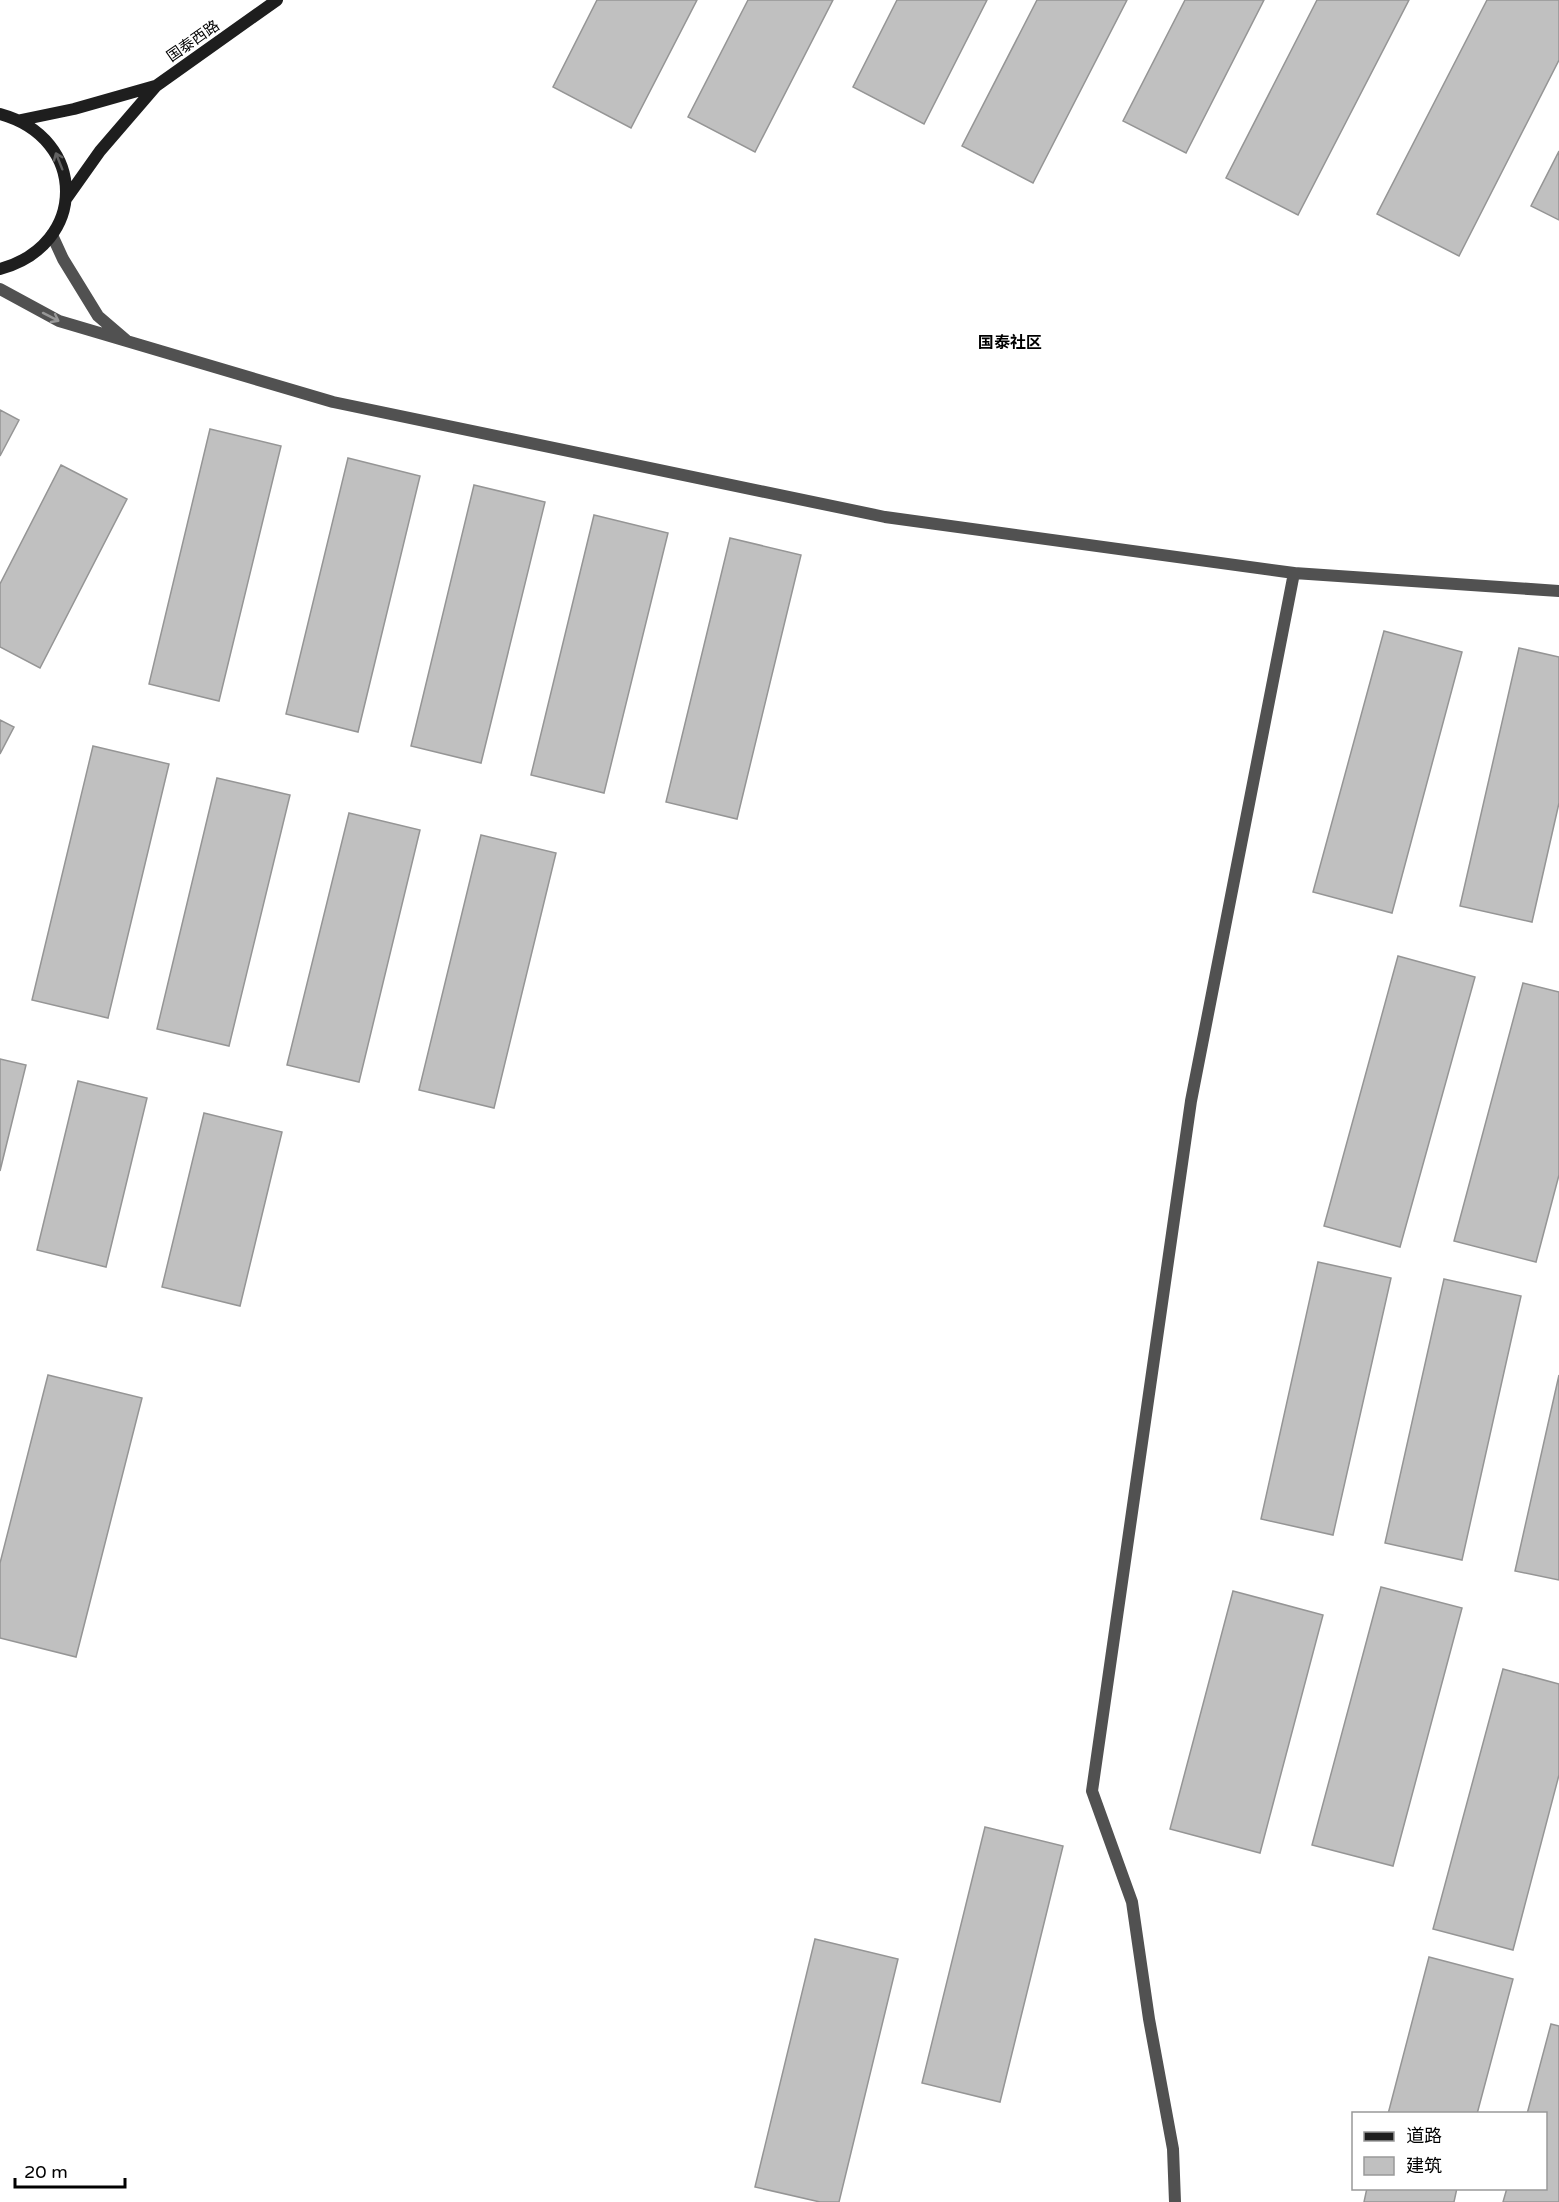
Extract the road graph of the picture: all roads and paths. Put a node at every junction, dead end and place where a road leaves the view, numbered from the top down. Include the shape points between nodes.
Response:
1 (277, 0) edge
2 (156, 86) junction
3 (0, 114) edge
4 (21, 120) junction
5 (66, 199) junction
6 (52, 235) junction
7 (0, 269) edge
8 (0, 289) edge
9 (132, 345) junction
10 (1294, 573) junction
11 (1559, 591) edge
12 (1175, 2202) edge

1 - 2 main road, 国泰西路
2 - 4 main road via 74,110
2 - 5 main road via 100,151
3 - 4 main road
5 -> 4 main road via 65,175 56,152 41,133
5 - 6 main road
6 - 7 main road via 43,248 20,263
6 - 9 street via 98,316
8 -> 9 street via 58,321
9 - 10 street via 333,402 885,517
10 - 11 street
10 - 12 street via 1191,1101 1092,1791 1132,1902 1173,2149

